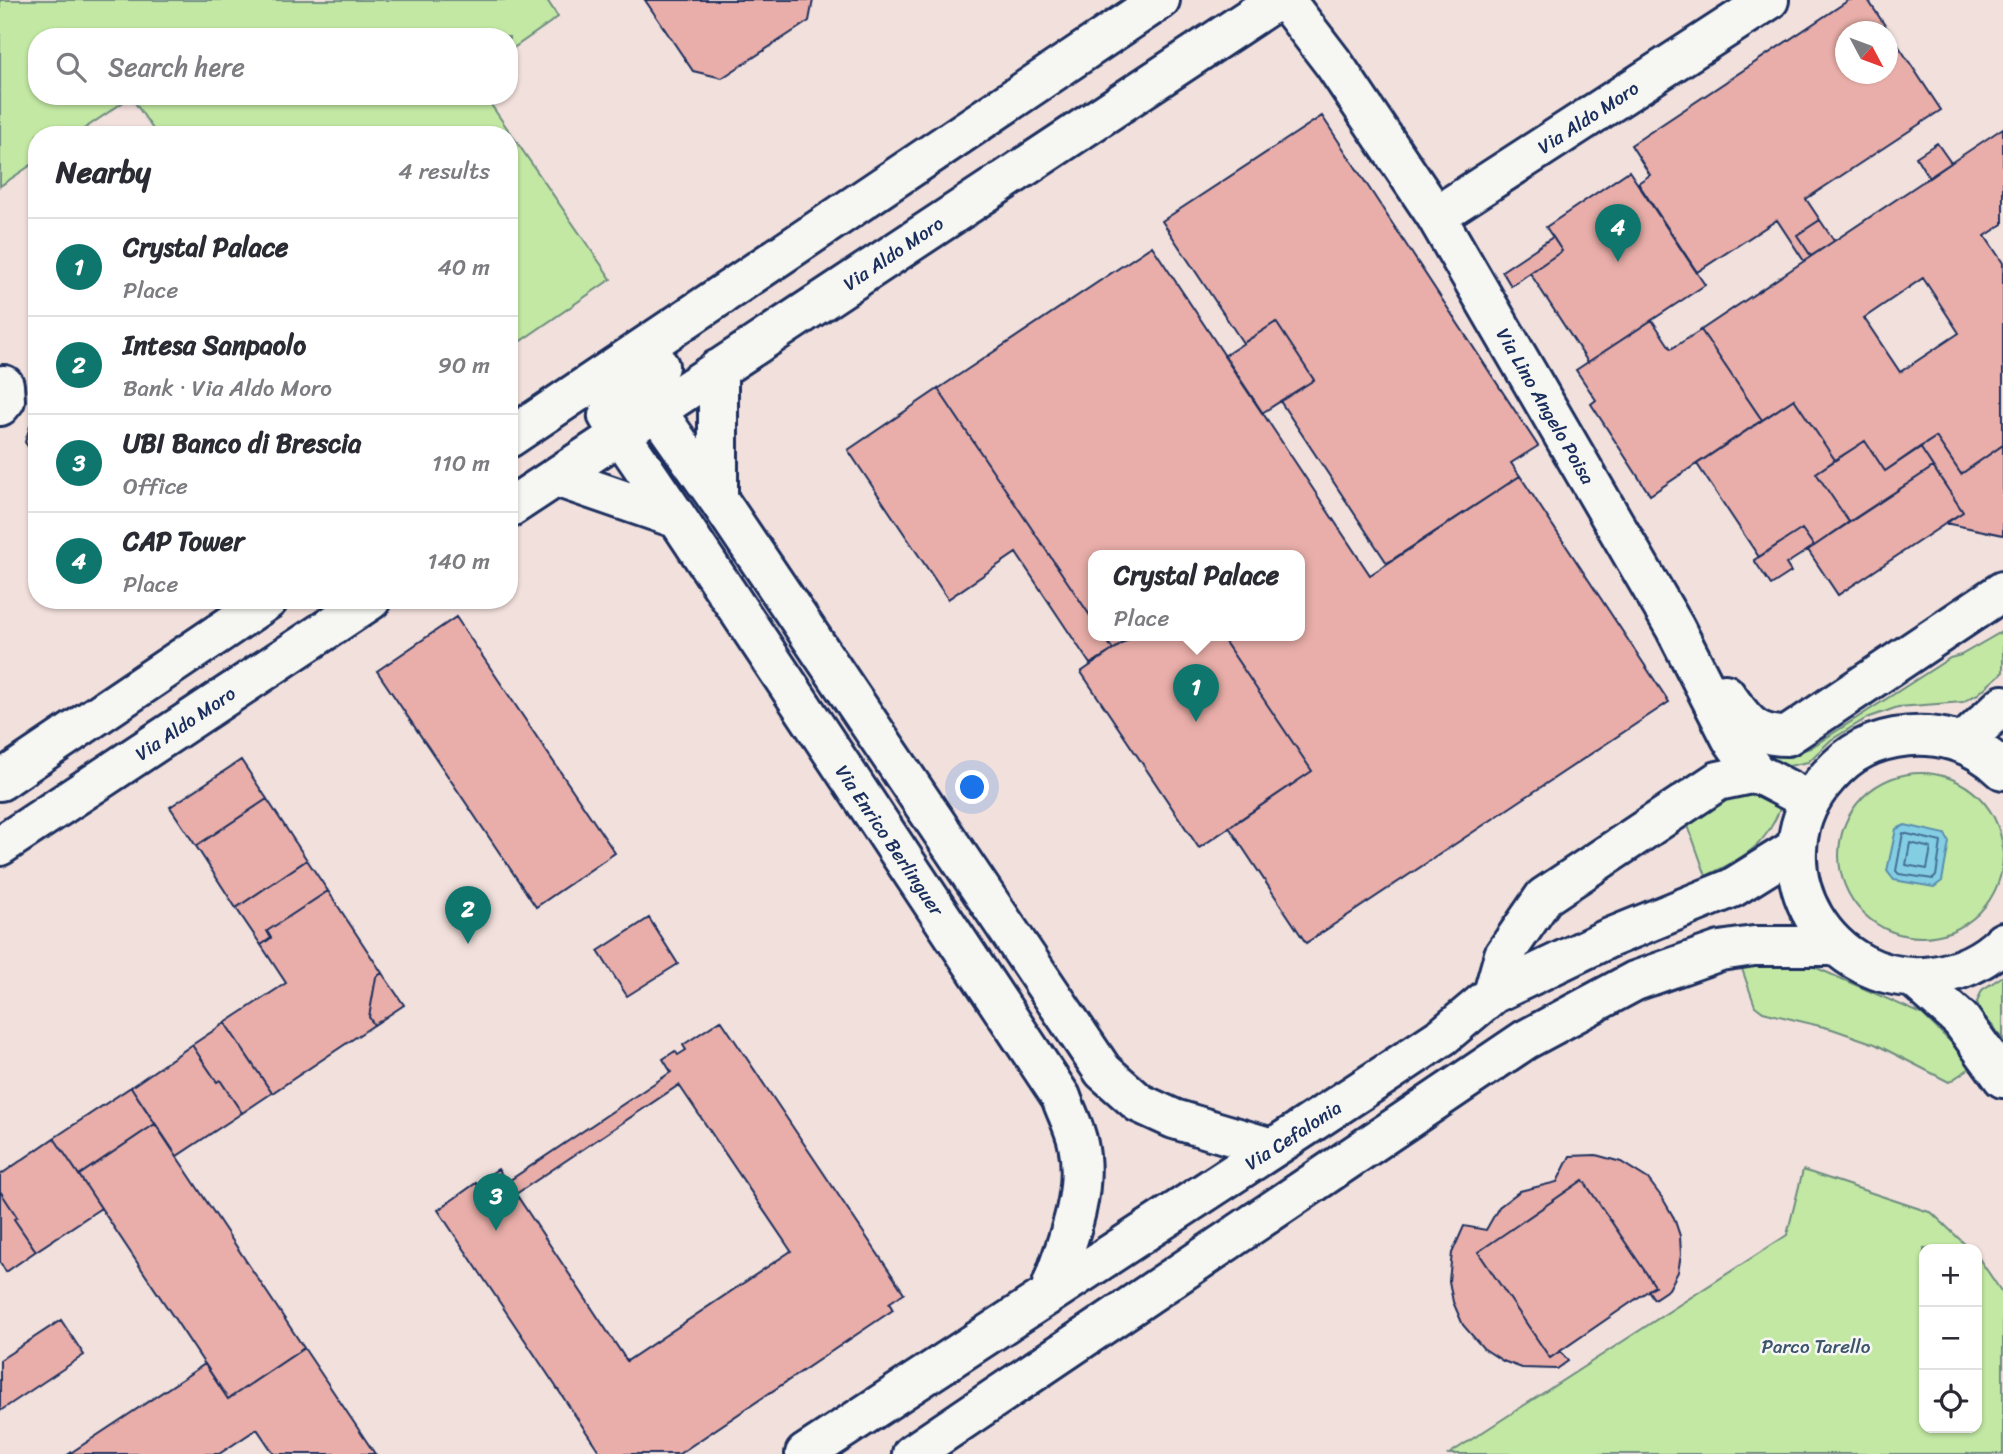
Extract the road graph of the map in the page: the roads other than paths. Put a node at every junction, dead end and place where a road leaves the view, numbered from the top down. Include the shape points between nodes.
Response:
1 (1160, 0) edge
2 (1277, 0) edge
3 (1285, 0) edge
4 (1747, 6) edge
5 (1436, 216) junction
6 (718, 369) junction
7 (635, 387) junction
8 (518, 434) edge
9 (620, 434) junction
10 (556, 477) junction
11 (718, 499) junction
12 (518, 502) edge
13 (678, 519) junction
14 (2003, 591) edge
15 (255, 609) edge
16 (356, 609) edge
17 (1675, 628) junction
18 (2003, 705) edge
19 (1963, 743) junction
20 (2003, 770) edge
21 (1756, 773) junction
22 (0, 781) edge
23 (1810, 801) junction
24 (0, 846) edge
25 (1796, 848) junction
26 (2003, 942) edge
27 (1835, 946) junction
28 (1915, 979) junction
29 (1493, 994) junction
30 (2003, 1078) edge
31 (1272, 1149) junction
32 (1049, 1294) junction
33 (805, 1454) edge
34 (912, 1454) edge

1 - 7 street, Via Aldo Moro via 788,250
2 - 6 street, Via Aldo Moro
3 - 5 street, Via Lino Angelo Poisa
4 - 5 street, Via Aldo Moro
5 - 17 street, Via Lino Angelo Poisa
6 - 7 street, Via Aldo Moro
6 - 11 street
7 - 8 street, Via Aldo Moro
7 - 9 street, Via Aldo Moro
7 - 11 street
9 - 10 street, Via Aldo Moro
9 - 13 street, Via Enrico Berlinguer
10 - 12 street, Via Aldo Moro
10 - 13 street
11 - 31 street via 1103,1071 1139,1103 1174,1119
13 - 32 street, Via Enrico Berlinguer via 1061,1097 1078,1144 1080,1182 1073,1227
14 - 17 street via 1787,736 1768,736 1749,726
15 - 22 street
16 - 24 street, Via Aldo Moro
17 - 21 street, Via Lino Angelo Poisa via 1731,738
18 - 19 street
19 - 20 street
19 - 23 street via 1919,734 1875,742 1837,765
21 - 23 street, Via Lino Angelo Poisa
21 - 29 street via 1718,781 1544,897 1504,955
23 - 25 street
25 - 27 street via 1799,884 1813,918
25 - 29 street, Via Cefalonia via 1732,888 1607,939
26 - 28 street via 1989,956 1954,973
27 - 28 street via 1859,963
27 - 34 street via 1754,946 1720,951 1635,981 1525,1040
28 - 30 street via 1961,1020
29 - 31 street, Via Cefalonia via 1443,1036
31 - 32 street, Via Cefalonia
32 - 33 street, Via Cefalonia

